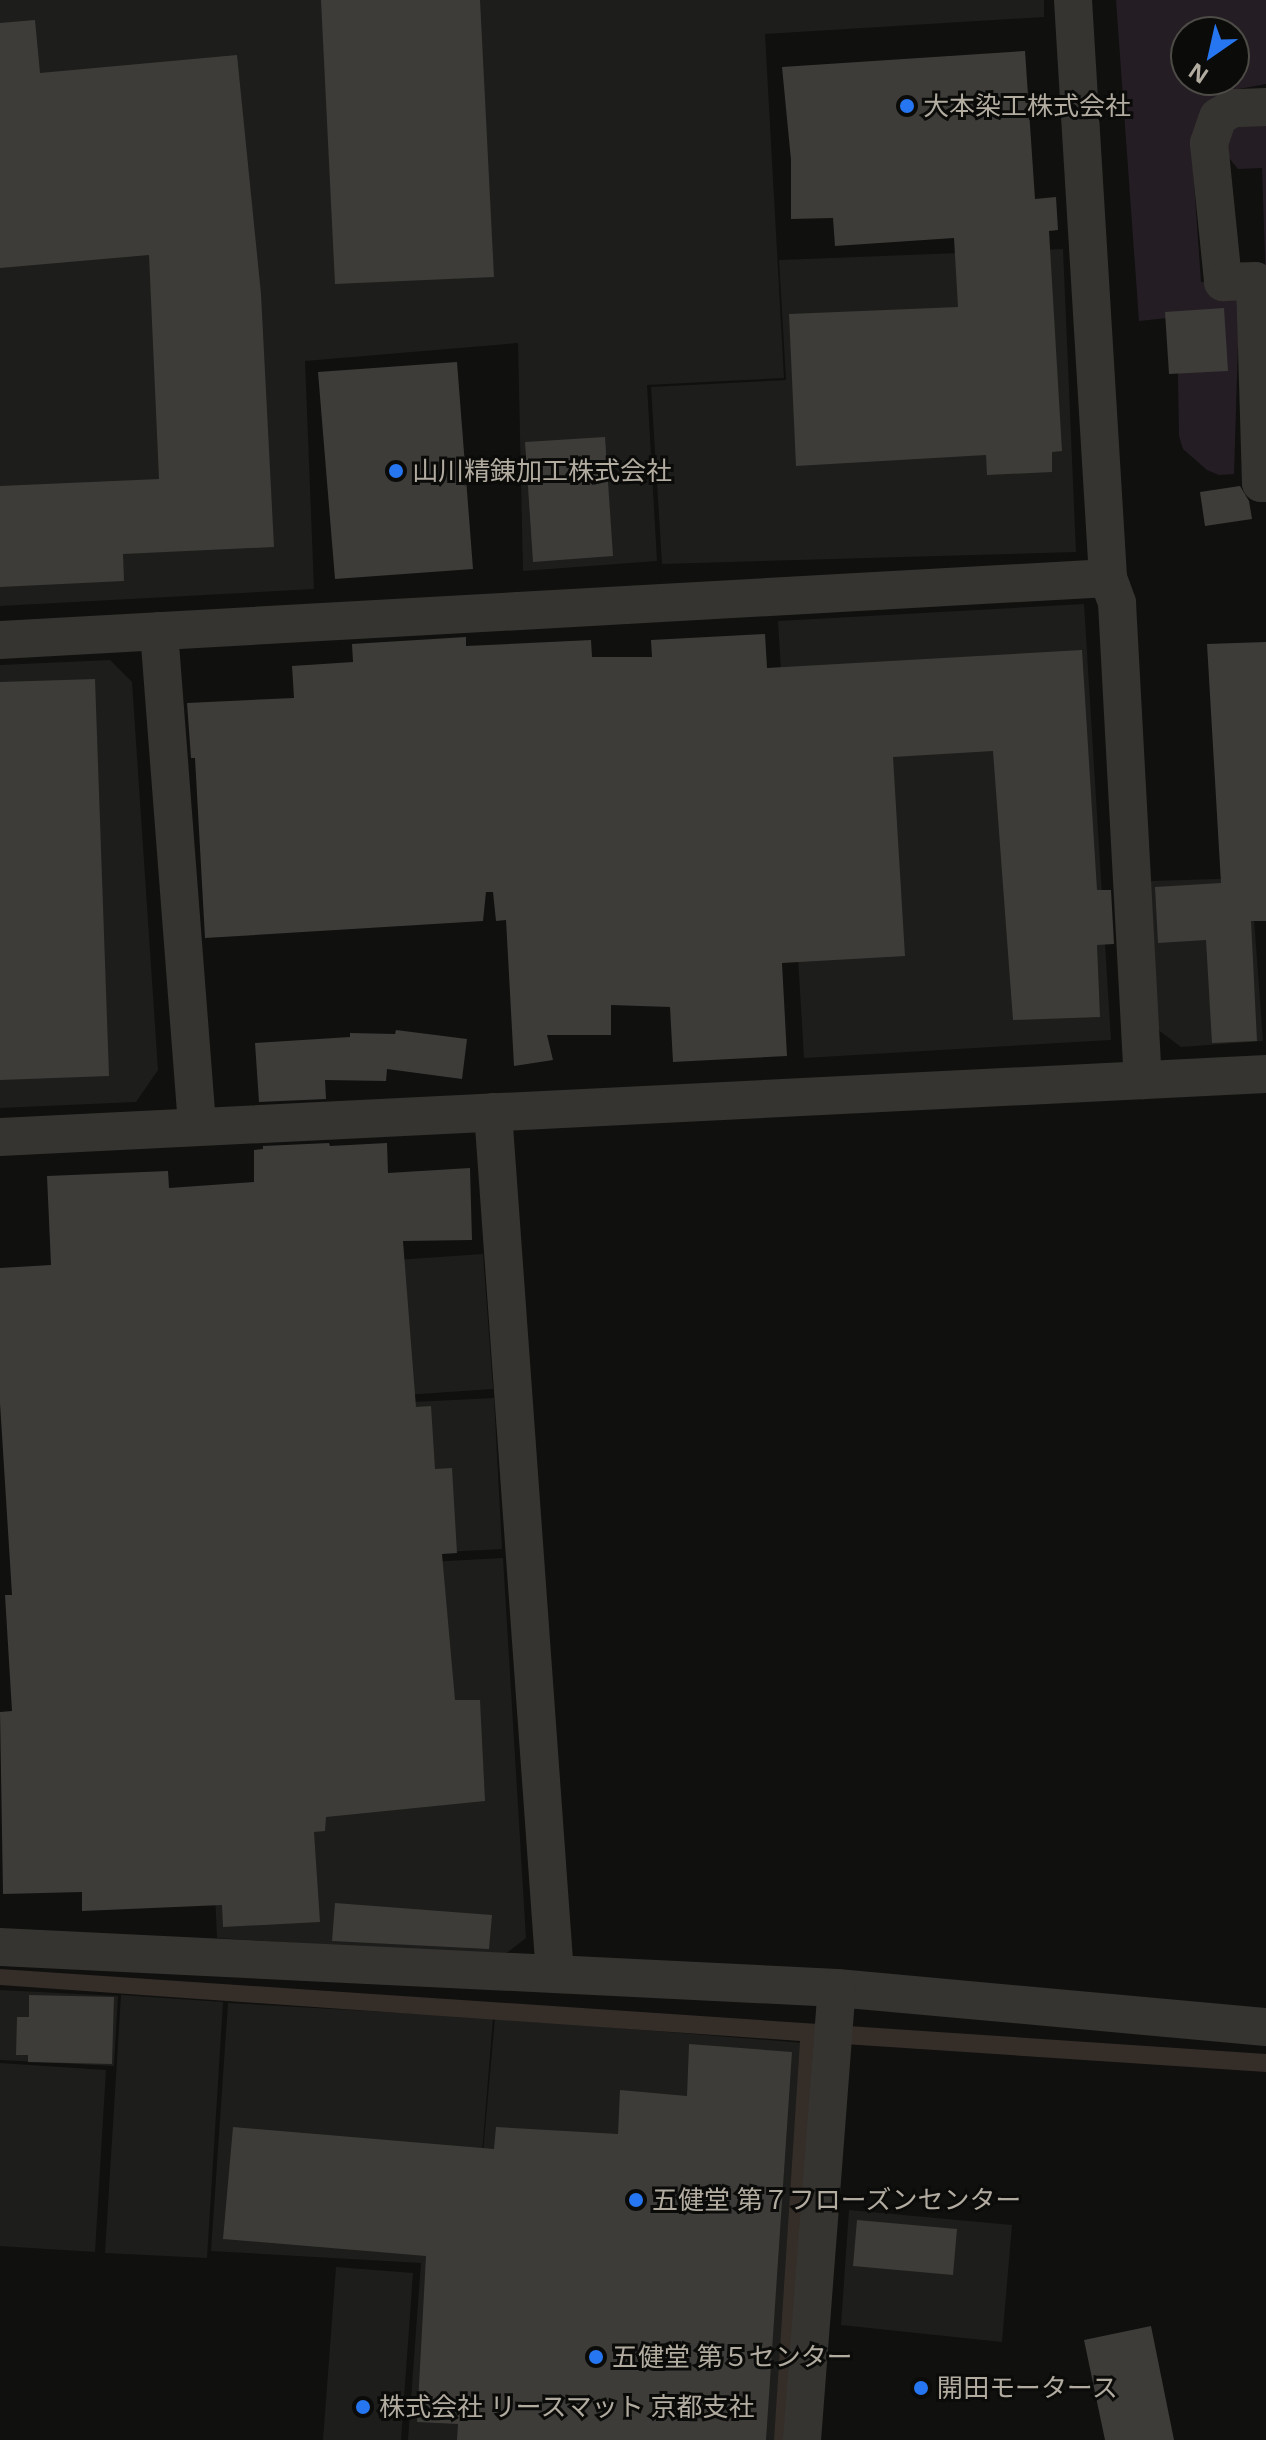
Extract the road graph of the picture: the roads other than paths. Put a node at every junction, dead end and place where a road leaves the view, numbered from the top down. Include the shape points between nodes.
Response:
1 (1073, 0) edge
2 (1266, 107) edge
3 (1266, 483) edge
4 (1108, 578) junction
5 (159, 631) junction
6 (0, 640) edge
7 (1266, 1074) edge
8 (1143, 1080) junction
9 (493, 1112) junction
10 (197, 1127) junction
11 (0, 1137) edge
12 (0, 1947) edge
13 (555, 1974) junction
14 (837, 1997) junction
15 (1266, 2027) edge
16 (802, 2440) edge

1 - 4 street
2 - 3 street via 1233,108 1218,117 1209,143 1223,282 1255,281 1261,483
4 - 5 street
4 - 8 street via 1117,603
5 - 6 street
5 - 10 street
7 - 8 street
8 - 9 street
9 - 10 street
9 - 13 street
10 - 11 street
12 - 13 street
13 - 14 street
14 - 15 street
14 - 16 street

